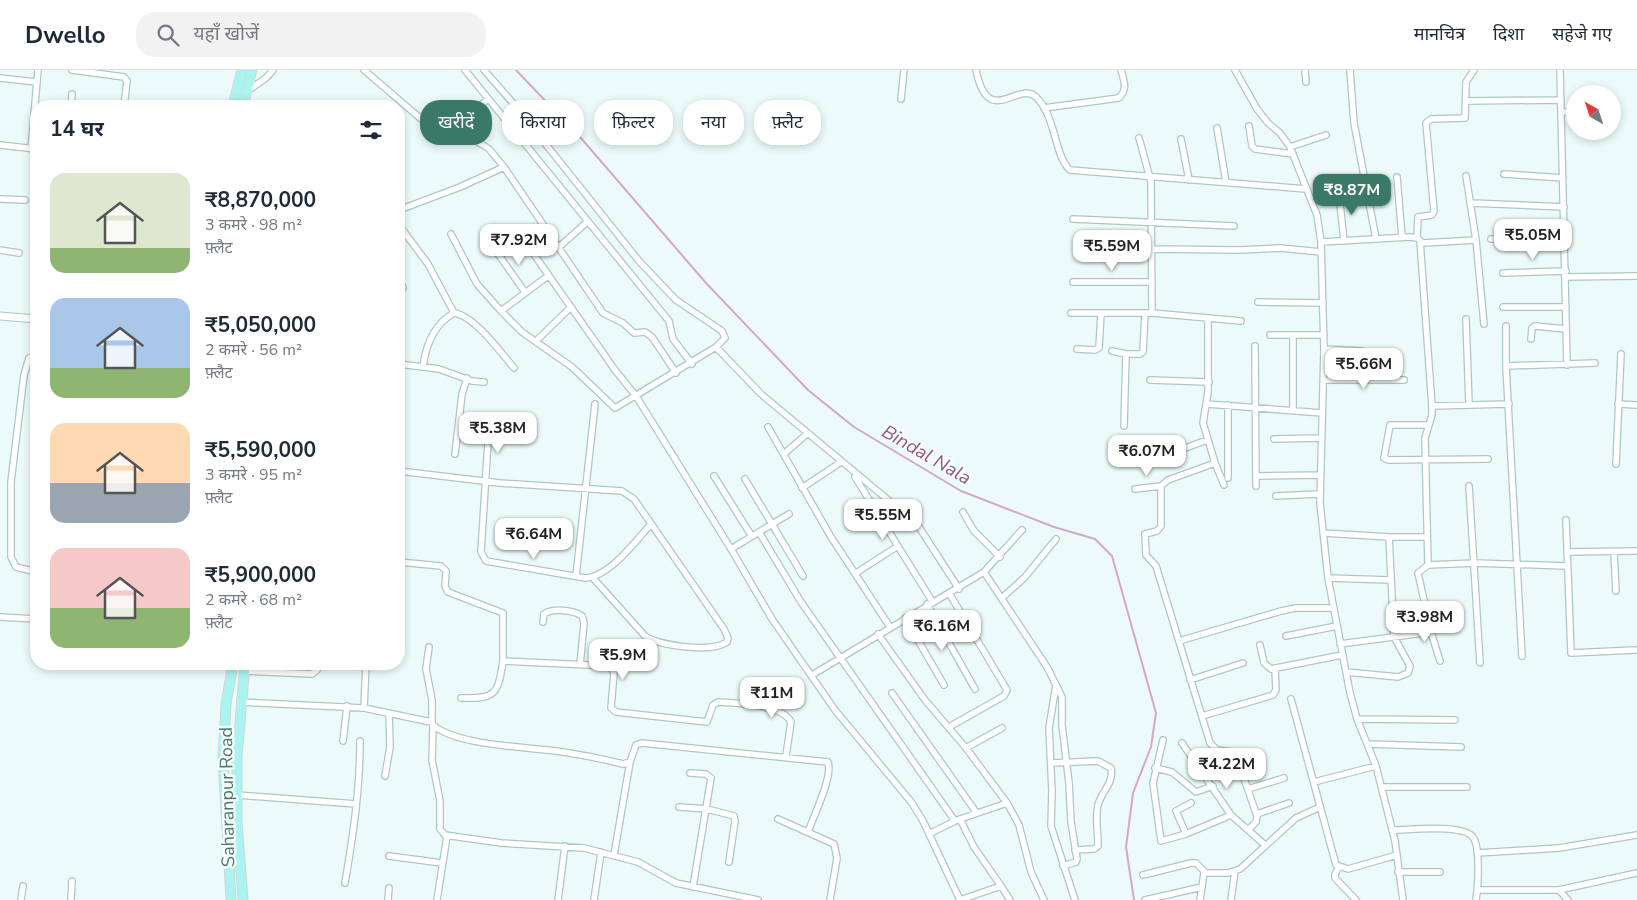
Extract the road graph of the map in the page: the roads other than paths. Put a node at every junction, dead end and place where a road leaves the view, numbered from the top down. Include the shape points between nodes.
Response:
1 (38, 70) edge
2 (72, 70) edge
3 (242, 70) edge
4 (252, 70) edge
5 (273, 70) edge
6 (364, 70) edge
7 (465, 70) edge
8 (484, 70) edge
9 (904, 70) edge
10 (976, 70) edge
11 (1121, 70) edge
12 (1235, 70) edge
13 (1305, 70) edge
14 (1350, 70) edge
15 (1474, 70) edge
16 (1560, 70) edge
17 (0, 78) edge
18 (36, 82) junction
19 (1306, 82) dead end
20 (246, 92) junction
21 (72, 94) dead end
22 (488, 99) joint
23 (901, 99) dead end
24 (35, 100) edge
25 (72, 100) edge
26 (125, 100) edge
27 (234, 100) edge
28 (236, 100) edge
29 (244, 100) edge
30 (399, 100) edge
31 (1561, 100) junction
32 (1466, 101) junction
33 (405, 105) edge
34 (1043, 106) junction
35 (1561, 112) junction
36 (1566, 112) edge
37 (420, 118) edge
38 (1249, 126) dead end
39 (1217, 128) dead end
40 (1326, 135) dead end
41 (1139, 138) dead end
42 (1181, 139) dead end
43 (0, 145) edge
44 (482, 145) edge
45 (1290, 146) junction
46 (30, 149) edge
47 (1293, 154) junction
48 (504, 167) junction
49 (1504, 174) dead end
50 (1466, 176) dead end
51 (1150, 177) junction
52 (1397, 177) dead end
53 (1563, 178) junction
54 (1188, 180) junction
55 (1226, 182) junction
56 (1306, 189) junction
57 (1339, 194) dead end
58 (0, 199) edge
59 (24, 200) dead end
60 (1471, 202) junction
61 (1564, 207) junction
62 (405, 208) edge
63 (1074, 219) dead end
64 (587, 222) junction
65 (1150, 222) junction
66 (1234, 226) dead end
67 (545, 228) junction
68 (405, 233) edge
69 (451, 234) dead end
70 (1402, 238) junction
71 (1376, 239) junction
72 (1491, 239) dead end
73 (1564, 239) junction
74 (1419, 240) junction
75 (1476, 240) junction
76 (1344, 241) junction
77 (1321, 242) junction
78 (558, 248) junction
79 (1152, 249) junction
80 (0, 250) edge
81 (496, 251) dead end
82 (19, 252) dead end
83 (1321, 252) junction
84 (1503, 273) dead end
85 (1566, 274) junction
86 (548, 276) junction
87 (1637, 276) edge
88 (1074, 282) dead end
89 (1151, 282) junction
90 (526, 292) junction
91 (1258, 302) dead end
92 (1323, 303) junction
93 (571, 307) junction
94 (1503, 307) dead end
95 (1566, 307) junction
96 (501, 311) junction
97 (454, 313) junction
98 (1071, 313) dead end
99 (1101, 313) junction
100 (1145, 313) junction
101 (1152, 314) junction
102 (0, 316) edge
103 (30, 318) edge
104 (1208, 318) junction
105 (1466, 319) dead end
106 (1241, 321) dead end
107 (1484, 324) dead end
108 (1506, 326) dead end
109 (1566, 328) junction
110 (1270, 335) dead end
111 (1293, 335) junction
112 (1324, 335) junction
113 (1531, 339) dead end
114 (536, 341) junction
115 (1255, 346) dead end
116 (716, 347) junction
117 (1077, 349) dead end
118 (1324, 349) junction
119 (1361, 351) dead end
120 (1112, 352) dead end
121 (1126, 354) junction
122 (1622, 354) dead end
123 (30, 358) edge
124 (1595, 363) dead end
125 (692, 364) junction
126 (405, 365) edge
127 (1567, 365) junction
128 (422, 366) junction
129 (1506, 366) junction
130 (514, 368) dead end
131 (676, 373) junction
132 (467, 378) junction
133 (1150, 380) dead end
134 (1324, 380) junction
135 (1404, 380) dead end
136 (484, 382) dead end
137 (1209, 382) junction
138 (636, 396) junction
139 (594, 404) dead end
140 (1207, 404) junction
141 (1509, 404) junction
142 (1618, 404) junction
143 (1228, 405) junction
144 (1469, 405) junction
145 (1637, 405) edge
146 (1432, 406) junction
147 (1256, 407) junction
148 (1293, 410) junction
149 (1322, 412) junction
150 (1429, 425) junction
151 (489, 426) dead end
152 (1124, 426) dead end
153 (768, 427) dead end
154 (808, 433) junction
155 (1321, 438) junction
156 (1274, 439) dead end
157 (1207, 440) junction
158 (455, 454) dead end
159 (785, 454) junction
160 (1425, 459) junction
161 (1488, 459) dead end
162 (1153, 460) dead end
163 (841, 462) junction
164 (1215, 463) junction
165 (1616, 464) dead end
166 (851, 471) junction
167 (405, 472) edge
168 (1320, 475) junction
169 (714, 476) dead end
170 (1256, 476) junction
171 (1228, 478) dead end
172 (745, 479) dead end
173 (485, 481) junction
174 (1224, 485) dead end
175 (1161, 486) junction
176 (1256, 486) dead end
177 (1469, 486) dead end
178 (585, 487) junction
179 (802, 488) junction
180 (1135, 489) dead end
181 (1320, 494) junction
182 (1276, 496) dead end
183 (962, 512) dead end
184 (789, 514) dead end
185 (1566, 520) dead end
186 (772, 523) junction
187 (651, 524) junction
188 (1022, 530) dead end
189 (759, 532) junction
190 (1324, 533) junction
191 (752, 535) junction
192 (1389, 537) junction
193 (1426, 537) junction
194 (1056, 540) dead end
195 (898, 546) junction
196 (732, 549) junction
197 (1637, 551) edge
198 (1567, 552) junction
199 (1614, 552) junction
200 (1000, 557) junction
201 (405, 563) edge
202 (1475, 563) junction
203 (1516, 564) junction
204 (1428, 565) junction
205 (1567, 566) junction
206 (30, 571) edge
207 (984, 572) junction
208 (856, 573) junction
209 (576, 576) junction
210 (803, 576) dead end
211 (593, 578) junction
212 (1328, 578) junction
213 (1390, 580) junction
214 (958, 589) junction
215 (1616, 591) dead end
216 (949, 593) junction
217 (1002, 598) junction
218 (930, 603) junction
219 (1333, 608) junction
220 (0, 618) edge
221 (905, 618) junction
222 (30, 619) edge
223 (543, 622) dead end
224 (1337, 626) junction
225 (890, 627) junction
226 (1431, 632) junction
227 (878, 634) junction
228 (1286, 636) dead end
229 (1394, 637) junction
230 (1179, 641) junction
231 (1340, 644) junction
232 (1260, 645) dead end
233 (429, 647) dead end
234 (1635, 650) dead end
235 (1342, 654) junction
236 (1522, 656) dead end
237 (840, 657) junction
238 (503, 661) junction
239 (1440, 661) dead end
240 (1243, 663) dead end
241 (1480, 663) dead end
242 (580, 665) junction
243 (1275, 669) junction
244 (232, 670) edge
245 (244, 670) edge
246 (273, 670) edge
247 (317, 670) edge
248 (366, 670) edge
249 (1346, 672) junction
250 (812, 675) junction
251 (1190, 680) junction
252 (944, 685) dead end
253 (1056, 685) junction
254 (975, 690) dead end
255 (892, 693) dead end
256 (461, 698) dead end
257 (1291, 699) dead end
258 (240, 702) junction
259 (347, 706) junction
260 (364, 708) junction
261 (389, 712) junction
262 (1202, 716) junction
263 (1357, 719) junction
264 (1455, 720) dead end
265 (432, 724) junction
266 (949, 727) junction
267 (1002, 728) dead end
268 (1163, 740) dead end
269 (343, 741) dead end
270 (360, 741) dead end
271 (1182, 743) dead end
272 (1368, 744) junction
273 (1461, 747) dead end
274 (966, 748) junction
275 (786, 756) junction
276 (630, 762) junction
277 (1067, 762) junction
278 (1052, 763) junction
279 (1376, 766) junction
280 (1155, 768) junction
281 (690, 773) dead end
282 (384, 776) dead end
283 (1284, 778) dead end
284 (1314, 782) junction
285 (1213, 786) junction
286 (1382, 787) junction
287 (1467, 787) dead end
288 (1248, 789) junction
289 (237, 795) junction
290 (1007, 803) junction
291 (1191, 803) dead end
292 (1289, 803) dead end
293 (356, 804) junction
294 (679, 807) dead end
295 (1320, 807) junction
296 (707, 809) junction
297 (976, 812) junction
298 (1256, 814) junction
299 (1231, 815) junction
300 (778, 819) dead end
301 (957, 820) junction
302 (1248, 830) junction
303 (1393, 830) junction
304 (808, 832) junction
305 (929, 834) junction
306 (1186, 834) junction
307 (1637, 835) edge
308 (448, 836) junction
309 (1265, 845) junction
310 (565, 846) junction
311 (1075, 850) junction
312 (601, 852) junction
313 (1477, 852) junction
314 (614, 855) junction
315 (1397, 855) junction
316 (389, 856) dead end
317 (729, 862) dead end
318 (442, 863) junction
319 (1063, 866) junction
320 (1339, 867) junction
321 (1235, 871) junction
322 (1398, 872) junction
323 (1440, 872) dead end
324 (1204, 873) junction
325 (1637, 873) edge
326 (1143, 875) dead end
327 (72, 881) dead end
328 (345, 883) dead end
329 (23, 886) dead end
330 (1002, 886) junction
331 (693, 887) junction
332 (1202, 887) junction
333 (389, 888) dead end
334 (1478, 890) junction
335 (1559, 890) junction
336 (746, 899) edge
337 (21, 900) edge
338 (71, 900) edge
339 (231, 900) edge
340 (243, 900) edge
341 (388, 900) edge
342 (437, 900) edge
343 (558, 900) edge
344 (594, 900) edge
345 (758, 900) edge
346 (830, 900) edge
347 (1010, 900) edge
348 (1044, 900) edge
349 (1075, 900) edge
350 (1145, 900) edge
351 (1200, 900) edge
352 (1231, 900) edge
353 (1356, 900) edge
354 (1403, 900) edge
355 (1476, 900) edge
356 (1568, 900) edge

1 - 18 street
2 - 26 street via 124,77 127,81
3 - 27 main road
4 - 20 main road
5 - 20 street
6 - 30 street
7 - 22 street
8 - 116 street via 639,261 676,300 722,331 725,338
9 - 23 street
10 - 34 street via 980,87 989,98 1005,100 1029,94
11 - 34 street via 1125,88 1119,98
12 - 45 street via 1257,109
13 - 19 street
14 - 71 street via 1354,123
15 - 32 street via 1466,82
16 - 31 street
17 - 18 street
18 - 24 street
20 - 28 street
20 - 29 main road
21 - 25 street
22 - 64 street
31 - 32 street
31 - 35 street
32 - 74 street via 1465,118 1431,119 1426,123 1434,211 1432,215 1418,217
33 - 37 street
34 - 51 street via 1070,170
35 - 36 street
35 - 53 street
38 - 47 street via 1255,149
39 - 55 street
40 - 45 street
41 - 51 street
42 - 54 street
43 - 46 street
44 - 48 street
45 - 47 street
47 - 56 street
48 - 62 street via 460,188
48 - 67 street
49 - 53 street
50 - 60 street
51 - 54 street
51 - 65 street
52 - 70 street
53 - 61 street
54 - 55 street
55 - 56 street
56 - 77 street via 1316,215
57 - 76 street
58 - 59 street
60 - 61 street
60 - 75 street
61 - 73 street
63 - 65 street
64 - 78 street
64 - 125 street via 669,321 673,339
65 - 66 street
65 - 79 street
67 - 78 street
67 - 86 street via 532,240 531,246
68 - 97 street via 428,264
69 - 96 street via 477,284
70 - 71 street
70 - 74 street
71 - 76 street
72 - 73 street
73 - 85 street
74 - 75 street via 1423,244
74 - 146 street
75 - 107 street
76 - 77 street
77 - 83 street
78 - 131 street via 603,314 623,323 634,334 645,332 652,336
79 - 83 street via 1280,248
79 - 89 street
80 - 82 street
81 - 90 street
83 - 92 street
84 - 85 street
85 - 87 street
85 - 95 street
86 - 90 street
86 - 93 street
88 - 89 street
89 - 101 street
90 - 96 street
91 - 92 street
92 - 112 street
93 - 114 street
93 - 138 street
94 - 95 street
95 - 109 street
96 - 114 street
97 - 128 street via 428,341
97 - 130 street via 476,326
98 - 99 street
99 - 100 street
99 - 117 street via 1099,348
100 - 101 street
100 - 121 street via 1144,352
101 - 104 street
102 - 103 street
104 - 106 street
104 - 137 street
105 - 144 street
108 - 129 street
109 - 113 street via 1535,326
109 - 127 street
110 - 111 street
111 - 112 street
111 - 148 street
112 - 118 street
114 - 138 street via 587,380 612,406 616,408
115 - 147 street
116 - 125 street
116 - 154 street via 761,394
118 - 119 street
118 - 134 street
120 - 121 street
121 - 152 street
122 - 142 street
123 - 206 street via 24,375 11,482 11,562 16,568
124 - 127 street
125 - 131 street
126 - 128 street
127 - 129 street
128 - 132 street
129 - 141 street
131 - 138 street
132 - 136 street
132 - 158 street
133 - 137 street
134 - 135 street
134 - 149 street
137 - 140 street
138 - 196 street
139 - 178 street
140 - 143 street
140 - 157 street via 1203,423
141 - 144 street
141 - 203 street
142 - 145 street
142 - 165 street
143 - 147 street
143 - 171 street
144 - 146 street
146 - 150 street
147 - 148 street
147 - 170 street
148 - 149 street
149 - 155 street
150 - 160 street via 1425,434
150 - 160 street via 1390,425 1383,454 1388,460
151 - 173 street
153 - 159 street
154 - 159 street
154 - 163 street
155 - 156 street
155 - 168 street
157 - 162 street
157 - 164 street
159 - 179 street
160 - 161 street
160 - 193 street
163 - 166 street
163 - 179 street
164 - 174 street
164 - 175 street via 1168,480
166 - 195 street
166 - 214 street via 892,501 921,529
167 - 173 street
168 - 170 street
168 - 181 street
169 - 191 street
170 - 176 street
172 - 186 street
173 - 178 street
173 - 209 street via 481,552 486,561
175 - 180 street
175 - 230 street via 1161,526 1157,531 1145,534 1146,555 1156,566
177 - 202 street
178 - 187 street via 629,495
178 - 209 street
179 - 208 street
181 - 182 street
181 - 190 street
183 - 200 street via 974,531
184 - 186 street
185 - 198 street
186 - 189 street
186 - 210 street
187 - 211 street via 631,547
187 - 211 street via 727,633 727,642 716,646 652,641
188 - 200 street
189 - 191 street
189 - 237 street via 791,588
190 - 192 street
190 - 212 street
191 - 196 street
192 - 193 street
192 - 213 street
193 - 204 street
194 - 217 street via 1025,577
195 - 208 street
195 - 218 street
196 - 250 street via 772,619
197 - 199 street
198 - 199 street
198 - 205 street
199 - 215 street
200 - 207 street
201 - 238 street via 441,566 446,571 444,586 448,592 503,613
202 - 203 street
202 - 204 street
202 - 241 street
203 - 205 street
203 - 236 street
204 - 226 street via 1418,573
205 - 234 street via 1572,653
207 - 214 street
207 - 217 street
208 - 225 street
209 - 211 street
212 - 213 street
212 - 219 street
213 - 229 street
214 - 216 street
216 - 218 street
216 - 266 street via 1007,690 1004,696
217 - 253 street
218 - 221 street
218 - 254 street
219 - 224 street
219 - 230 street via 1281,611
220 - 222 street
221 - 225 street
221 - 252 street
223 - 242 street via 548,611 572,612 582,616
224 - 228 street
224 - 231 street
225 - 227 street
226 - 229 street
226 - 239 street
227 - 237 street
227 - 266 street via 925,700
229 - 231 street
229 - 249 street via 1410,666 1405,676
230 - 251 street
231 - 235 street
232 - 243 street via 1266,666
233 - 265 street via 426,669 432,700
235 - 243 street
235 - 249 street
237 - 250 street
237 - 301 street
238 - 242 street
238 - 256 street via 499,687 491,695 483,699
240 - 251 street
242 - 275 street via 612,668 611,708 616,712 707,722 713,704 718,702 782,711 791,722
243 - 262 street via 1276,690 1273,695
244 - 339 main road, Saharanpur Road via 223,758
245 - 258 main road, Saharanpur Road
246 - 247 street via 312,674
248 - 260 street
249 - 263 street
250 - 305 street via 835,710 908,796
251 - 262 street
253 - 277 street via 1062,697
253 - 278 street via 1049,728
255 - 297 street
257 - 284 street
258 - 259 street via 276,706
258 - 289 main road, Saharanpur Road
259 - 260 street
259 - 269 street
260 - 261 street
261 - 265 street
261 - 282 street via 390,747
262 - 288 street via 1210,743 1217,750 1232,752
263 - 264 street
263 - 272 street
265 - 276 street via 450,734 472,740 565,752 623,764
265 - 308 street via 432,760 440,801 440,829
266 - 274 street
267 - 274 street
268 - 280 street
270 - 293 street
271 - 285 street
272 - 273 street
272 - 279 street
274 - 290 street
275 - 276 street via 642,743 636,744
275 - 304 street via 825,760 830,765
276 - 314 street
277 - 278 street
277 - 311 street
277 - 311 street via 1098,760 1112,771 1098,807 1098,846
278 - 319 street via 1051,826
279 - 284 street
279 - 286 street
280 - 285 street via 1176,774 1196,792
280 - 306 street via 1153,783 1160,839
281 - 296 street via 706,774 711,778
283 - 288 street
284 - 295 street
285 - 299 street
286 - 287 street
286 - 303 street
288 - 298 street
289 - 293 street
289 - 340 main road, Saharanpur Road
290 - 297 street
290 - 348 street via 1019,825 1031,872
291 - 306 street via 1176,811
292 - 298 street
293 - 328 street
294 - 296 street
295 - 309 street via 1300,815
295 - 320 street via 1334,861
296 - 317 street via 735,818
296 - 331 street
297 - 301 street
298 - 302 street via 1256,822
299 - 302 street
299 - 306 street
300 - 304 street
301 - 305 street
301 - 330 street
302 - 309 street
303 - 313 street via 1460,830 1472,836
303 - 315 street
304 - 346 street via 836,847
305 - 330 street via 960,900
307 - 313 street via 1559,848
308 - 310 street
308 - 318 street
309 - 321 street via 1250,862
310 - 312 street
310 - 343 street
311 - 319 street via 1077,860
312 - 314 street
312 - 344 street
313 - 334 street
314 - 331 street via 638,862 676,883
315 - 320 street via 1348,869
315 - 322 street
316 - 318 street
318 - 342 street
319 - 349 street
320 - 353 street via 1335,878
321 - 324 street
321 - 352 street
322 - 323 street
322 - 354 street
324 - 326 street via 1196,863 1192,863
324 - 332 street
325 - 335 street
327 - 338 street
329 - 337 street
330 - 347 street
331 - 336 street
332 - 350 street
332 - 351 street
333 - 341 street
334 - 335 street
334 - 355 street
335 - 356 street
336 - 345 street

